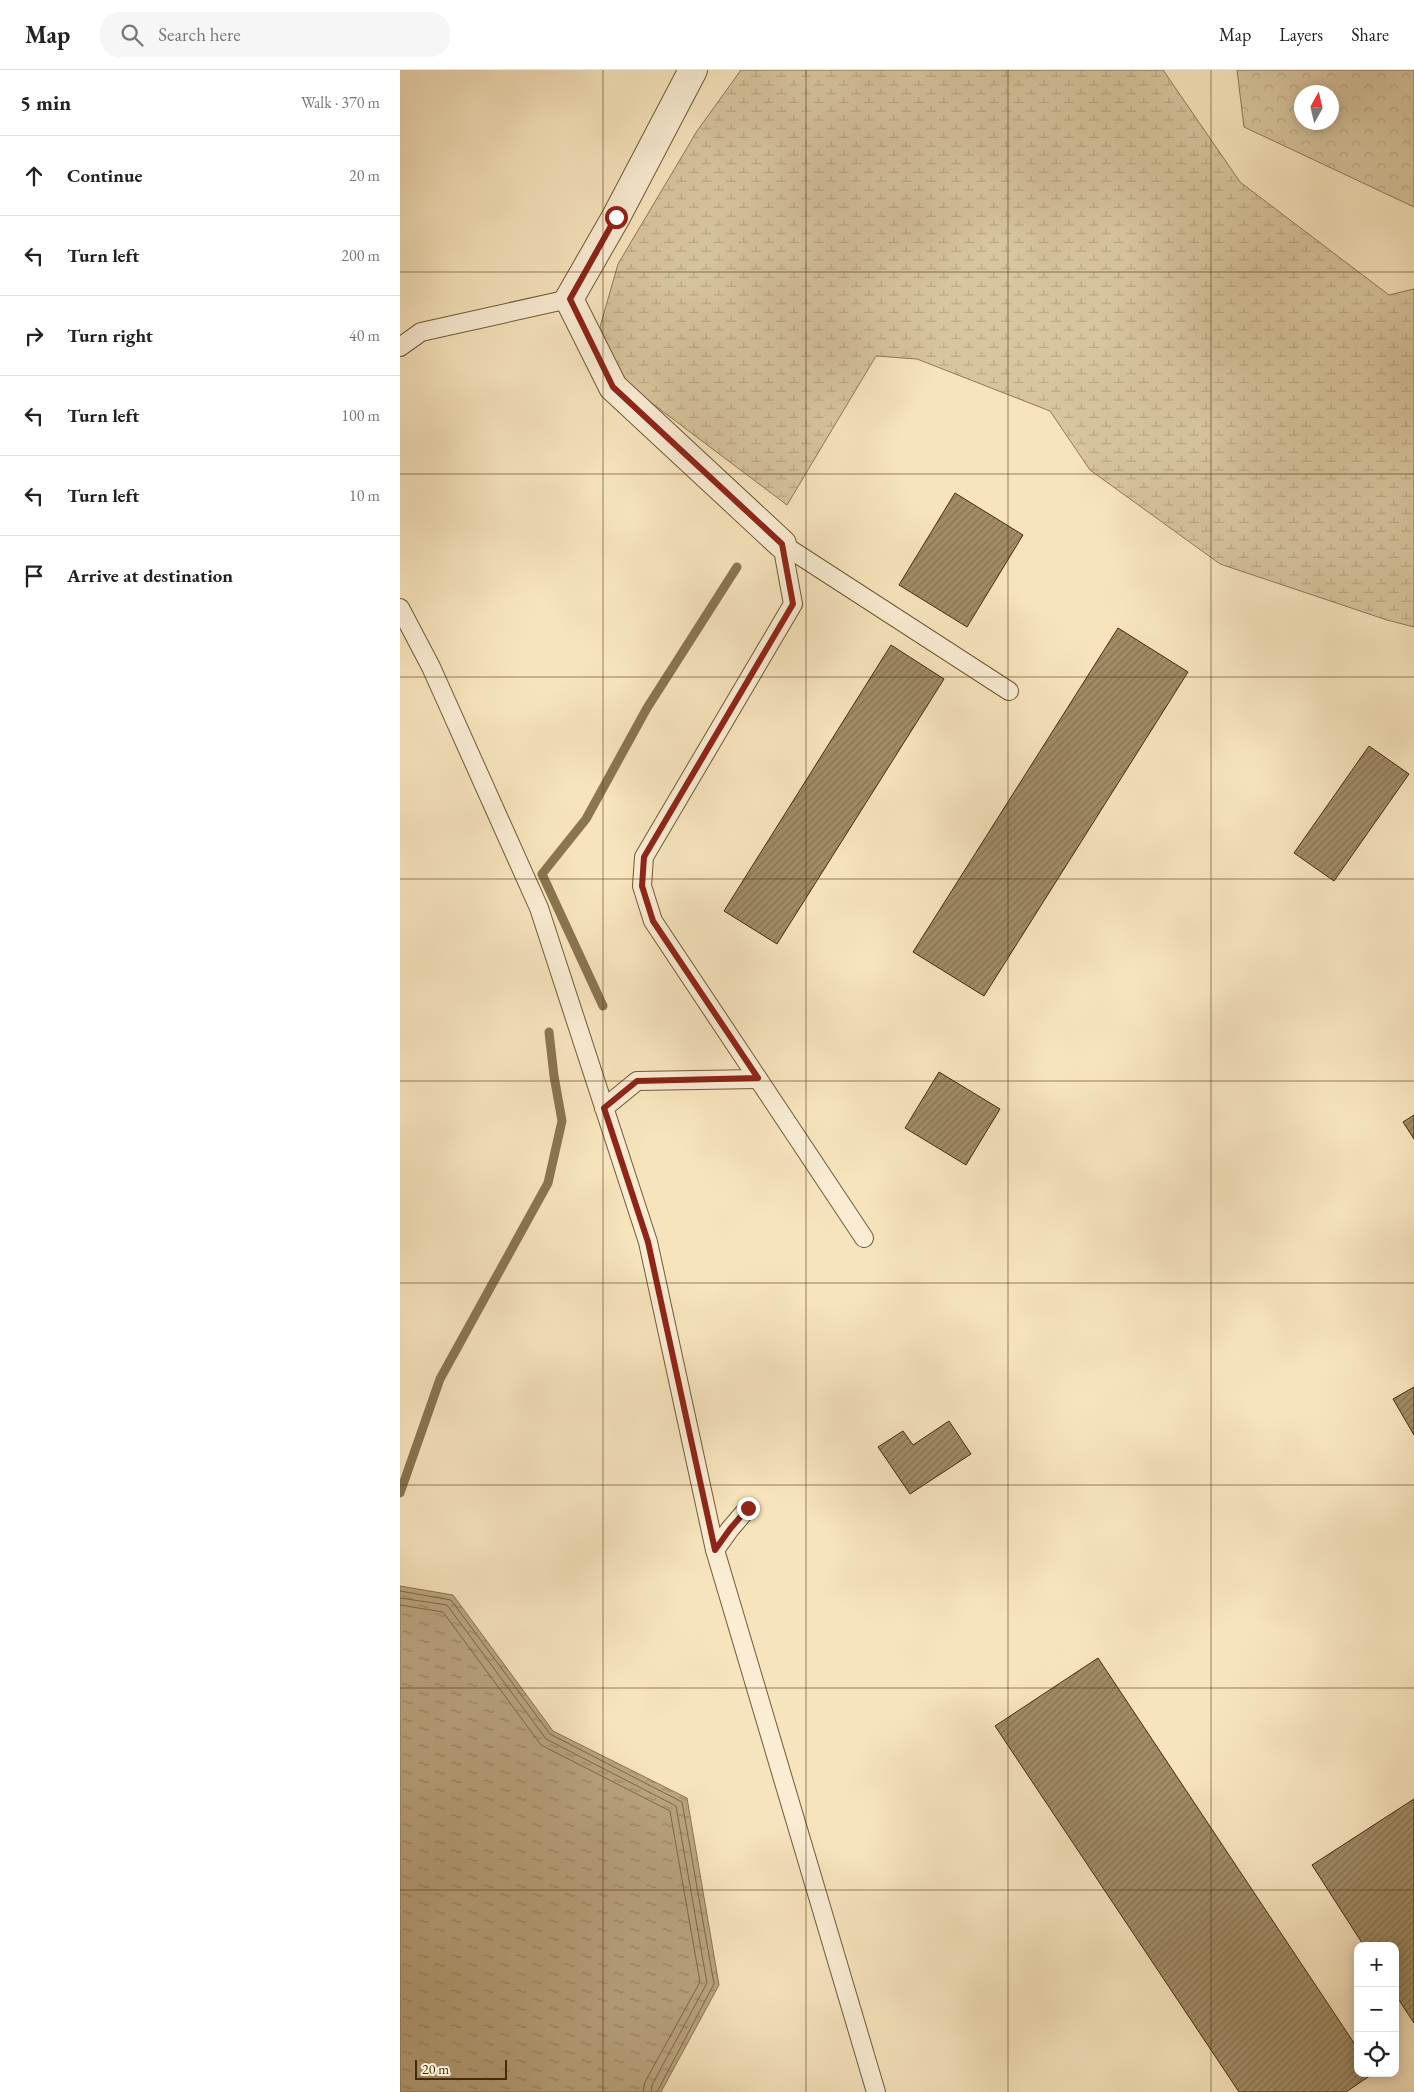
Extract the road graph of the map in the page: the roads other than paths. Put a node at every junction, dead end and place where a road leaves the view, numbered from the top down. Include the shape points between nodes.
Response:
1 (693, 70) edge
2 (570, 299) junction
3 (400, 347) edge
4 (782, 544) junction
5 (400, 608) edge
6 (1009, 691) dead end
7 (758, 1078) junction
8 (604, 1108) junction
9 (864, 1238) dead end
10 (748, 1508) dead end
11 (715, 1550) junction
12 (876, 2092) edge

1 - 2 street
2 - 3 lane via 421,332
2 - 4 street via 613,387
4 - 6 lane
4 - 7 lane via 793,604 644,857 642,886 653,921
5 - 8 lane via 431,667 539,908
7 - 8 lane via 637,1081
7 - 9 lane
8 - 11 lane via 648,1242
10 - 11 lane
11 - 12 lane

